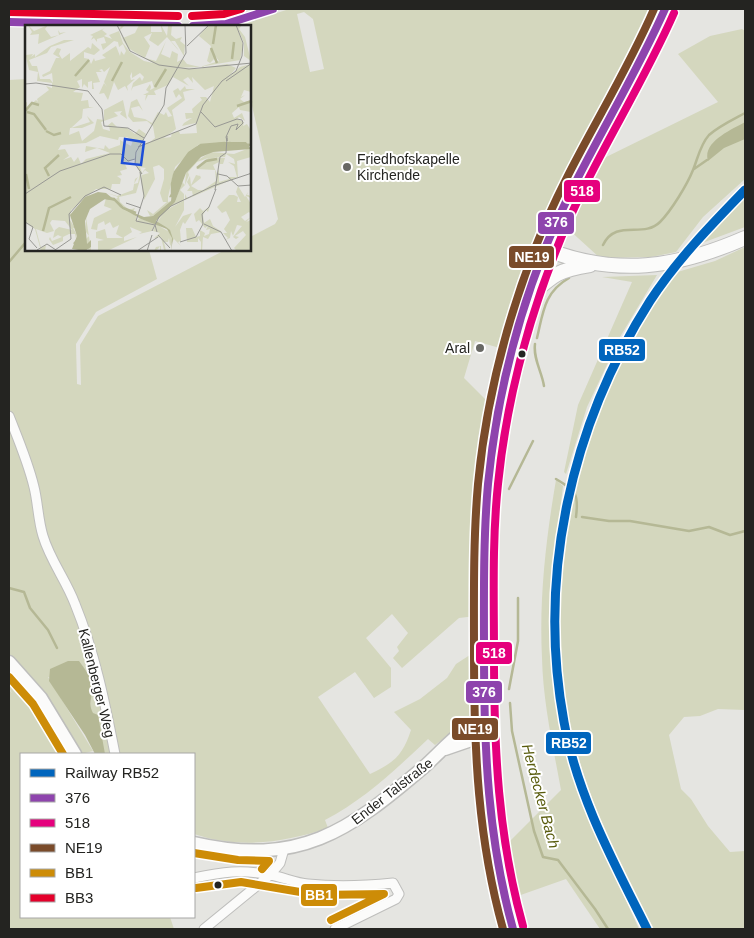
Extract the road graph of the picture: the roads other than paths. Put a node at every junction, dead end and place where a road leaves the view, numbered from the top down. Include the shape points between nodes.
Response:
1 (274, 9) edge
2 (664, 9) edge
3 (9, 22) edge
4 (136, 25) edge
5 (210, 25) edge
6 (745, 238) edge
7 (545, 249) junction
8 (594, 264) junction
9 (528, 297) junction
10 (9, 416) edge
11 (9, 662) edge
12 (485, 733) junction
13 (74, 753) edge
14 (115, 753) edge
15 (195, 842) edge
16 (284, 849) junction
17 (270, 875) junction
18 (195, 878) edge
19 (204, 929) edge
20 (335, 929) edge
21 (512, 929) edge

1 - 5 street via 226,24
2 - 7 main road via 650,42 572,185
3 - 4 street
6 - 8 main road via 662,264 626,267
7 - 8 main road
7 - 9 main road
8 - 9 main road via 558,272
9 - 12 main road via 511,360 490,464 484,572
10 - 14 street, Kallenberger Weg via 35,488 42,534 75,602 88,639
11 - 13 main road via 41,698
12 - 16 main road, Ender Talstraße via 443,749 385,800 355,821 330,835
12 - 21 main road via 488,806 502,895
15 - 16 main road, Ender Talstraße via 264,852
16 - 17 street via 280,863
17 - 18 street via 238,871
17 - 19 street
17 - 20 street via 305,884 362,886 393,883 397,888 399,894 396,899

